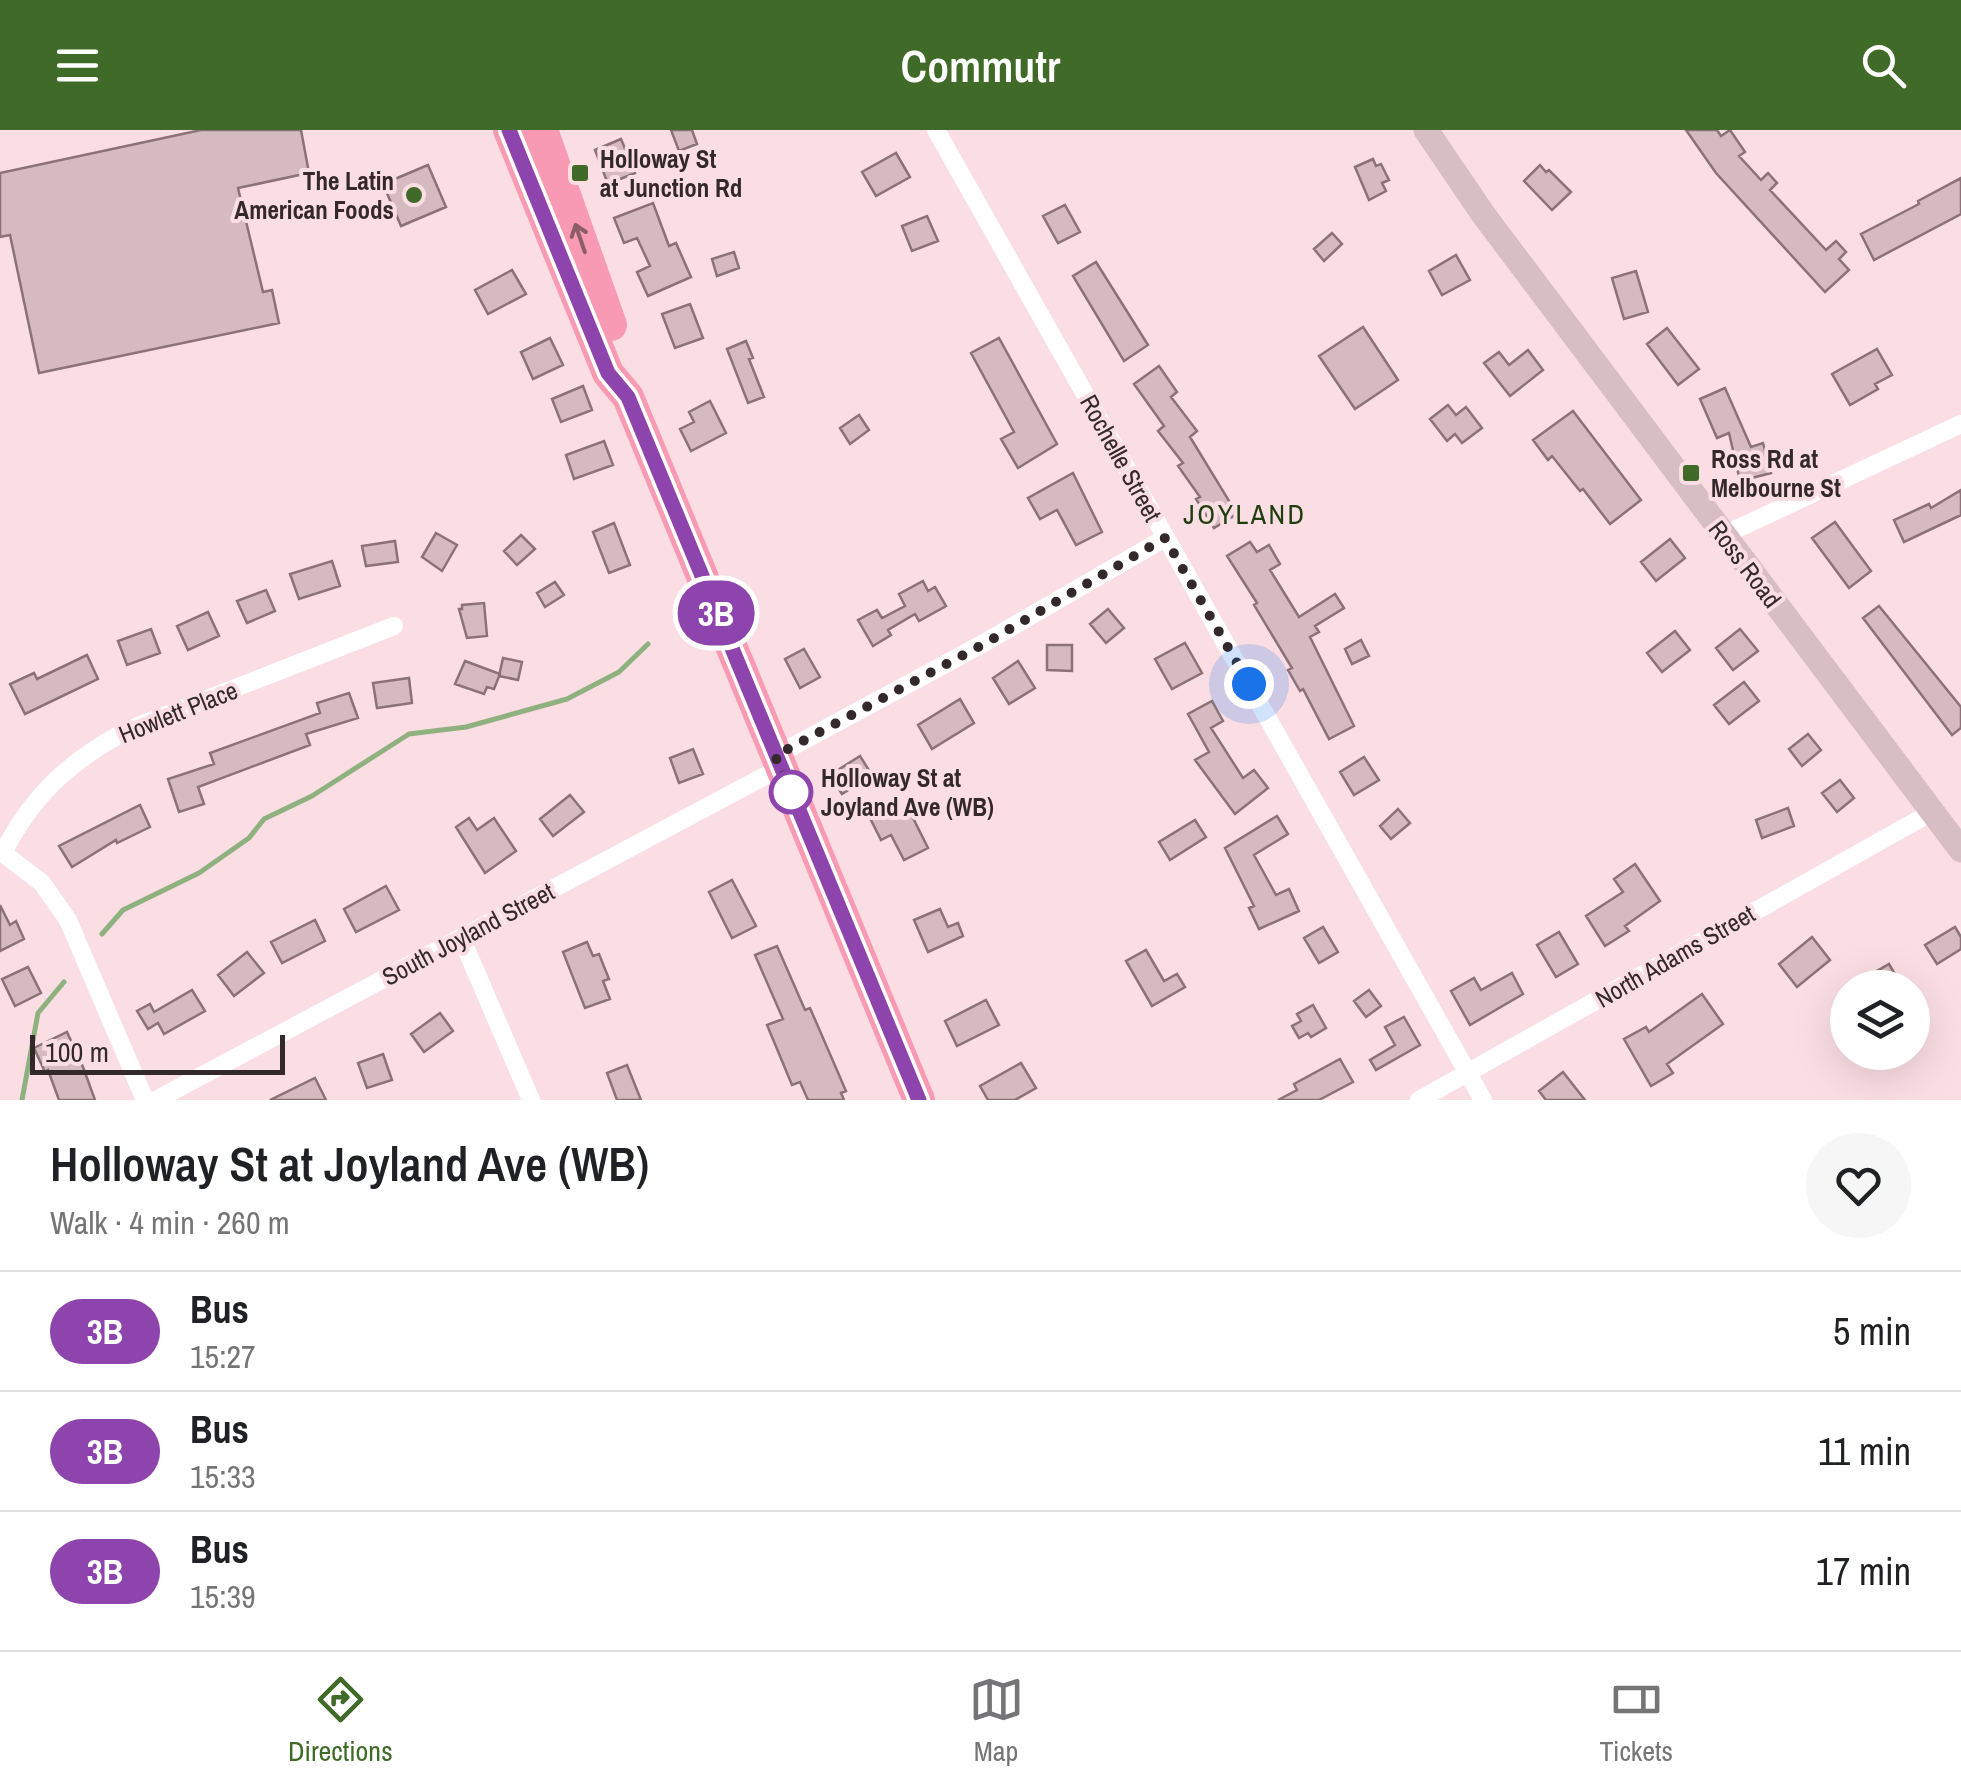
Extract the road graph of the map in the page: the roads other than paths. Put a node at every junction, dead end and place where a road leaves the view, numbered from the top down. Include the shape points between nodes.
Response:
1 (509, 130) edge
2 (542, 130) edge
3 (936, 130) edge
4 (1426, 130) edge
5 (628, 397) junction
6 (1961, 424) edge
7 (1724, 535) junction
8 (1165, 538) junction
9 (394, 626) dead end
10 (778, 762) junction
11 (1932, 812) junction
12 (1961, 850) edge
13 (2, 852) edge
14 (461, 937) junction
15 (1468, 1073) junction
16 (145, 1100) edge
17 (156, 1100) edge
18 (531, 1100) edge
19 (919, 1100) edge
20 (1419, 1100) edge
21 (1484, 1100) edge

1 - 5 highway via 608,373
5 -> 2 highway via 626,366
3 - 8 street, Rochelle Street
4 - 7 street, Ross Road
5 - 10 highway
6 - 7 street
7 - 11 street, Ross Road
8 - 10 street, South Joyland Street
8 - 15 street, Rochelle Street
9 - 13 street, Howlett Place via 98,746 56,776
10 - 14 street, South Joyland Street
10 - 19 highway
11 - 12 street, Ross Road
11 - 15 street, North Adams Street
13 - 16 street via 42,883 68,920
14 - 17 street, South Joyland Street
14 - 18 street
15 - 20 street, North Adams Street
15 - 21 street, Rochelle Street

